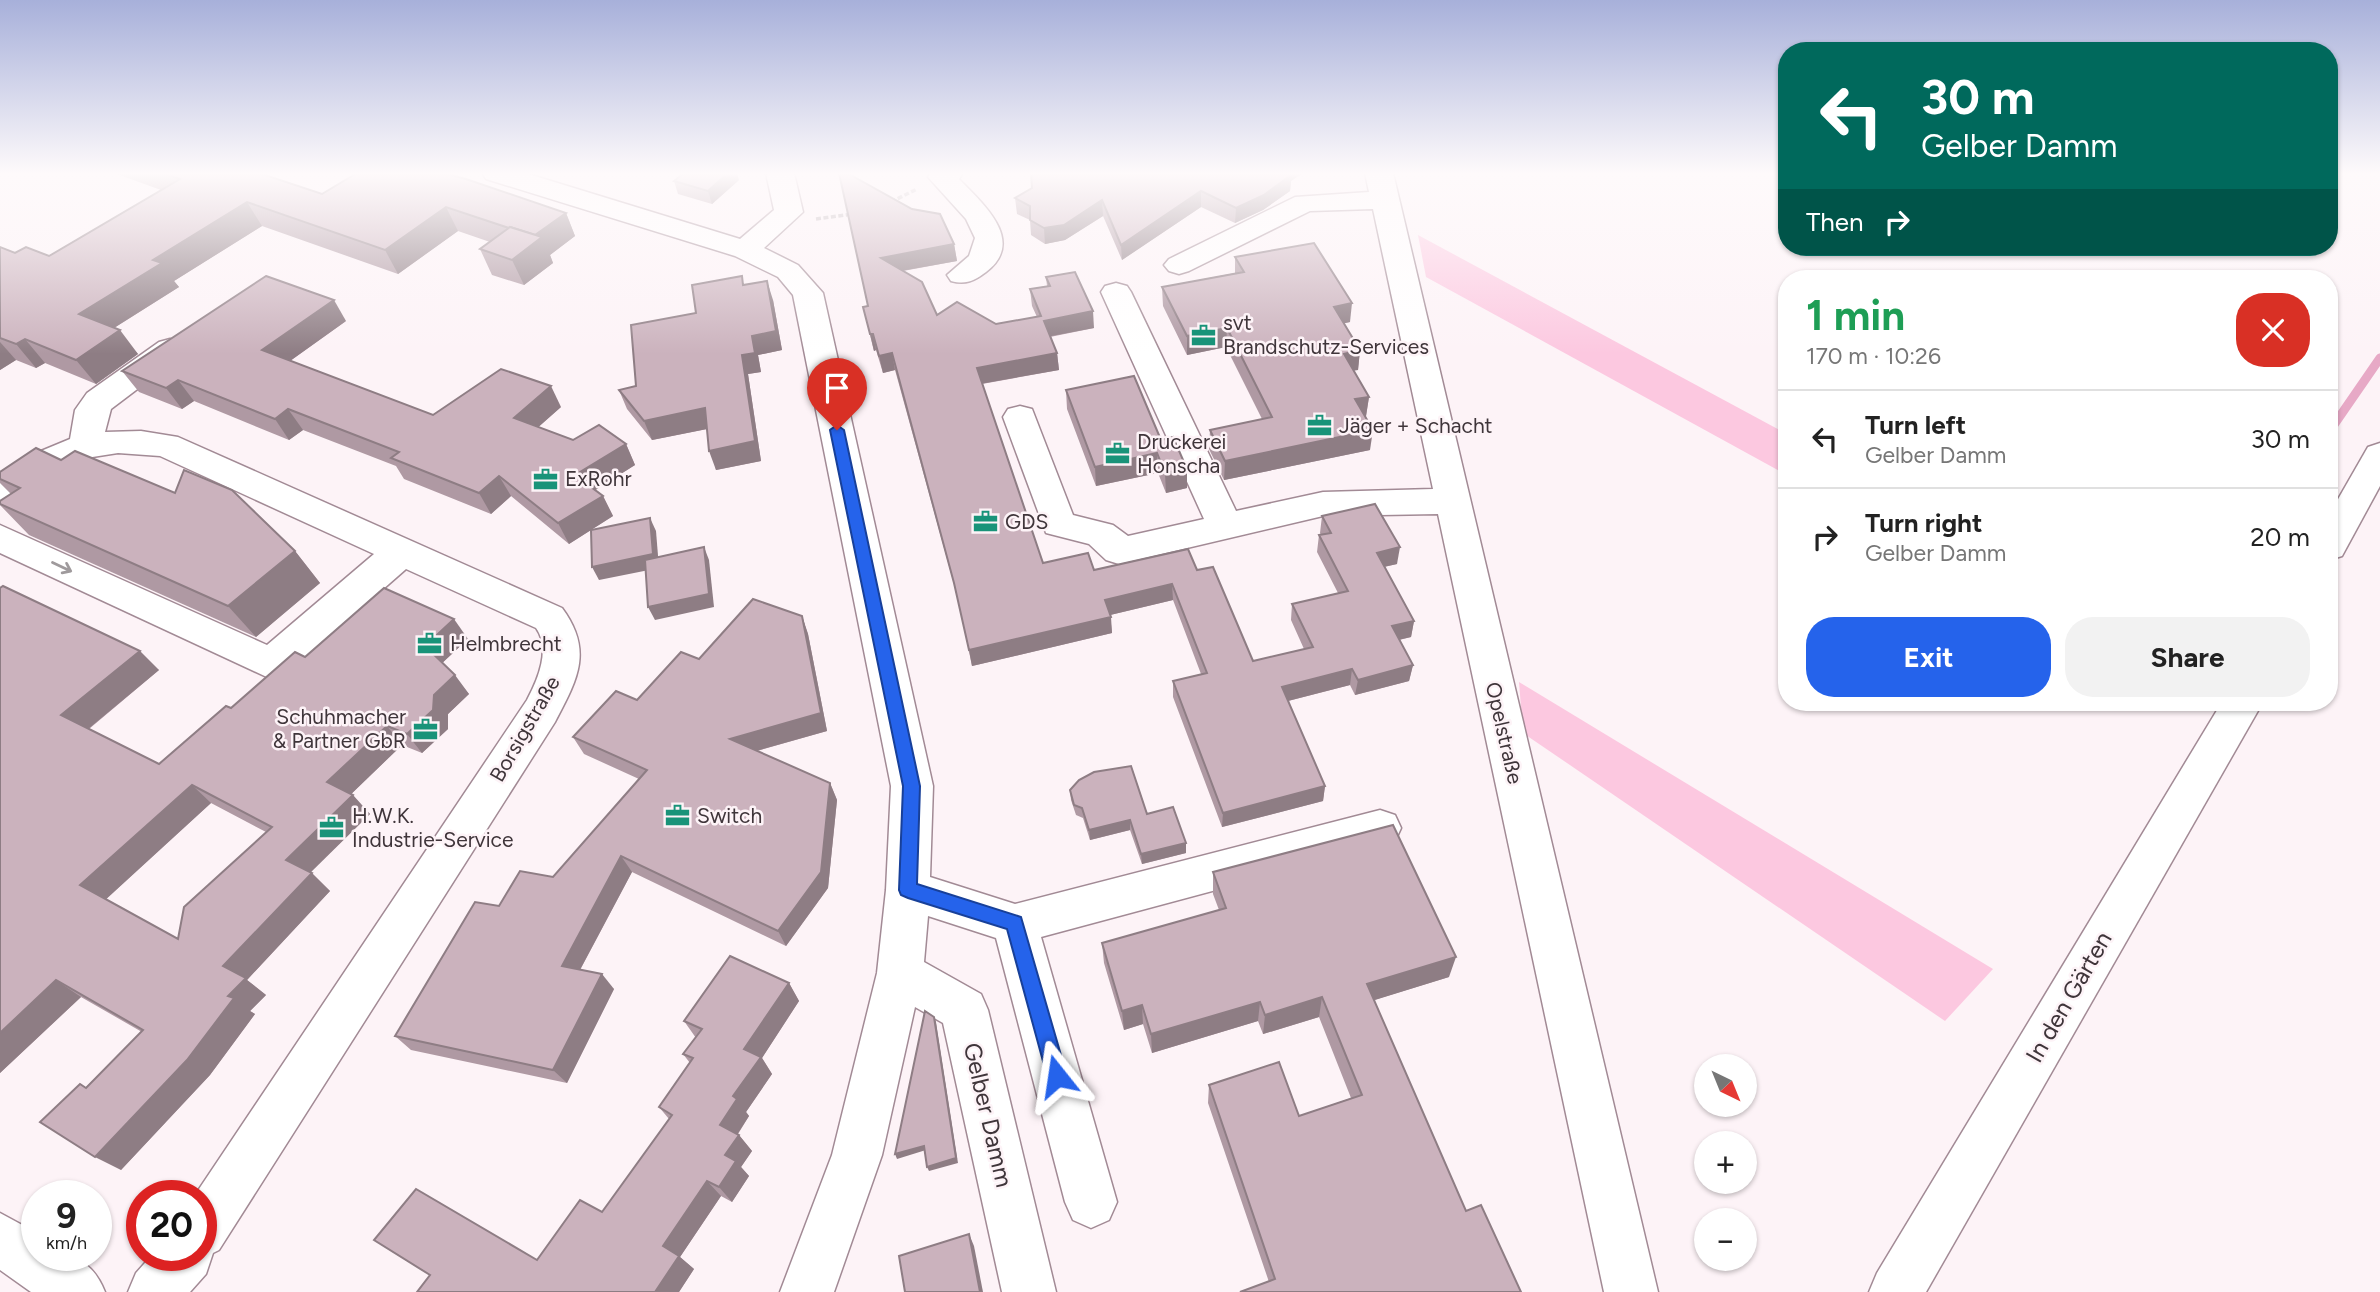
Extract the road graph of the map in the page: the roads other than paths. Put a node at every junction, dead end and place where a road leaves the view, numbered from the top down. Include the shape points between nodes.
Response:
1 (691, 233) edge
2 (766, 233) edge
3 (989, 233) edge
4 (1243, 233) edge
5 (1392, 233) edge
6 (745, 250) junction
7 (1179, 265) dead end
8 (962, 275) dead end
9 (1116, 292) dead end
10 (194, 333) edge
11 (1020, 417) dead end
12 (86, 444) junction
13 (2380, 456) edge
14 (0, 490) edge
15 (1451, 501) junction
16 (1225, 526) junction
17 (2338, 531) edge
18 (0, 538) edge
19 (402, 551) junction
20 (2238, 711) edge
21 (1389, 826) edge
22 (908, 890) junction
23 (1015, 923) junction
24 (900, 973) junction
25 (1091, 1202) dead end
26 (217, 1207) edge
27 (0, 1240) edge
28 (173, 1271) edge
29 (78, 1292) edge
30 (155, 1292) edge
31 (807, 1292) edge
32 (1029, 1292) edge
33 (1631, 1292) edge
34 (1896, 1292) edge

1 - 6 street
2 - 6 street
3 - 8 street via 983,262
4 - 7 street
5 - 15 street, Opelstraße
6 - 22 street via 788,271 808,293 912,786
9 - 16 street
10 - 12 street via 99,401 91,410
11 - 16 street via 1059,524 1101,533 1112,539 1119,551
12 - 14 street, Borsigstraße via 52,456
12 - 19 street, Borsigstraße via 166,445
13 - 17 street
15 - 16 street via 1323,504
15 - 33 street, Opelstraße
18 -> 19 street via 271,664
19 - 26 street, Borsigstraße via 550,618 562,639 559,674 541,711
20 - 34 street, In den Gärten
21 - 23 street
22 - 23 street
22 - 24 street
23 - 25 street
24 - 31 street via 858,1155
24 - 32 street, Gelber Damm via 964,1010
27 - 29 street
28 - 30 street

